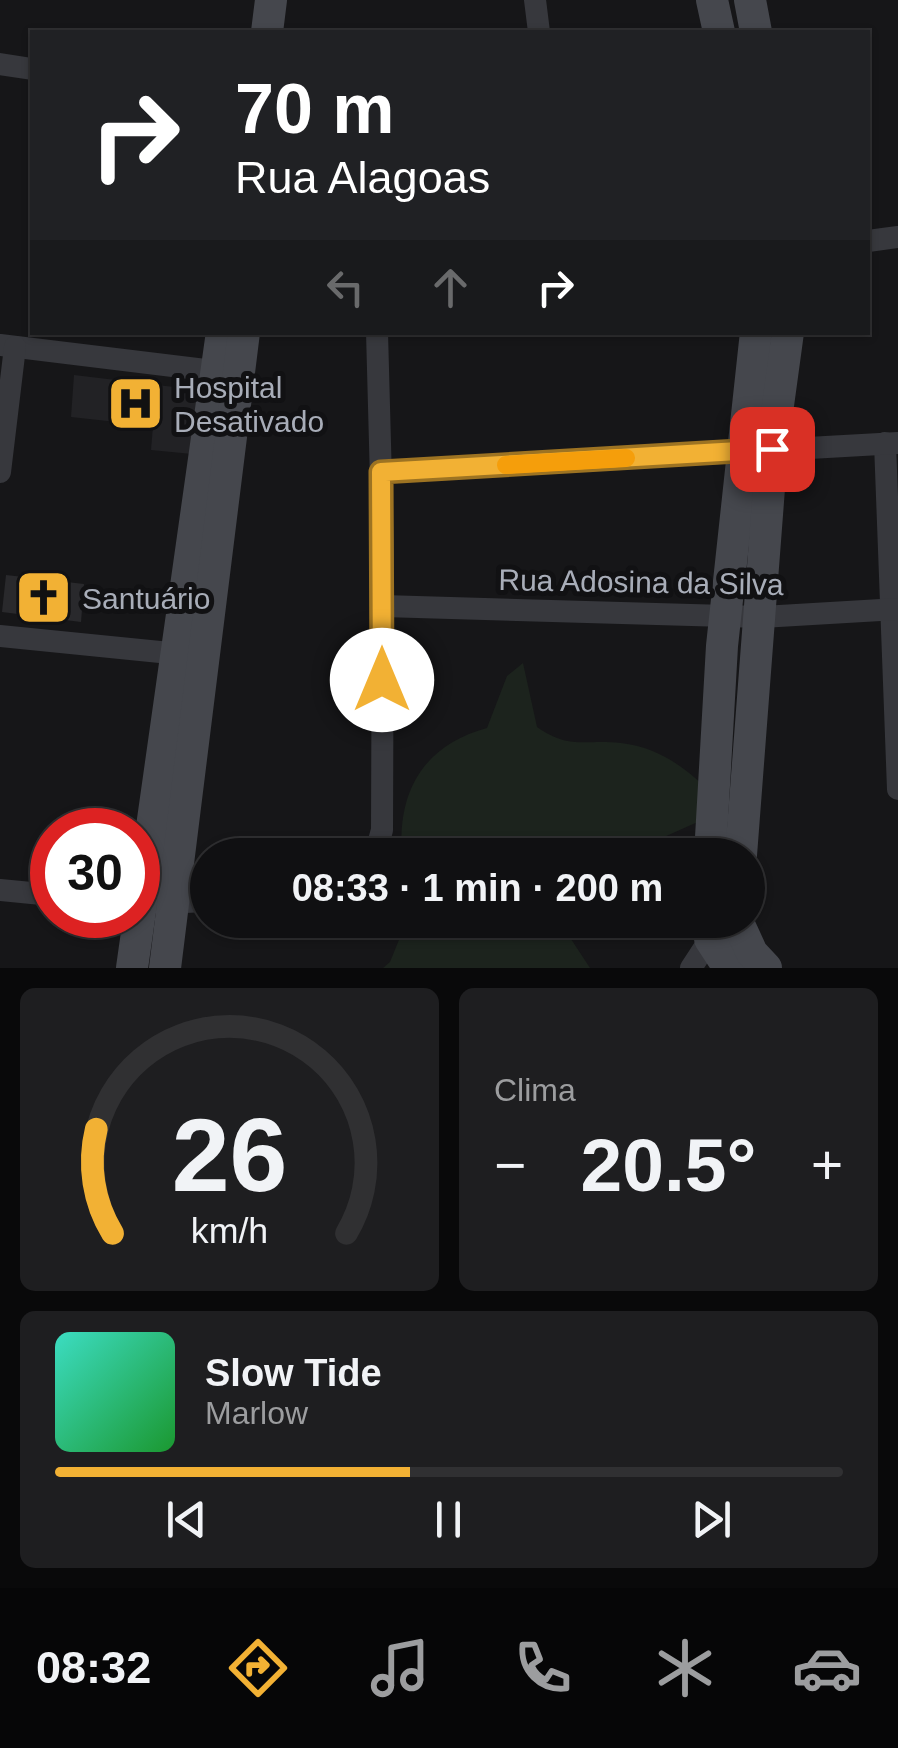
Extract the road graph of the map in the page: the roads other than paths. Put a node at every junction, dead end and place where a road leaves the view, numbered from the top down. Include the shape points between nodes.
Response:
1 (271, 0) edge
2 (535, 0) edge
3 (712, 0) edge
4 (750, 0) edge
5 (268, 30) edge
6 (540, 30) edge
7 (719, 30) edge
8 (756, 30) edge
9 (0, 64) edge
10 (30, 69) edge
11 (898, 236) edge
12 (870, 240) edge
13 (222, 335) edge
14 (243, 335) edge
15 (377, 335) edge
16 (756, 335) edge
17 (787, 335) edge
18 (8, 346) edge
19 (228, 373) junction
20 (892, 443) edge
21 (756, 450) junction
22 (0, 472) edge
23 (381, 472) junction
24 (383, 606) junction
25 (895, 609) edge
26 (726, 617) junction
27 (761, 618) junction
28 (0, 636) edge
29 (189, 655) junction
30 (898, 789) edge
31 (380, 838) edge
32 (711, 838) edge
33 (742, 838) edge
34 (160, 839) edge
35 (0, 890) edge
36 (30, 893) edge
37 (190, 902) edge
38 (160, 903) edge
39 (140, 938) edge
40 (159, 938) edge
41 (705, 938) edge
42 (713, 938) edge
43 (745, 938) edge
44 (132, 968) edge
45 (166, 968) edge
46 (691, 968) edge
47 (729, 968) edge
48 (766, 968) edge

1 - 5 street
2 - 6 street
3 - 7 street
4 - 8 street
9 - 10 street
11 - 12 street
13 - 19 street
14 - 19 street
15 - 23 street
16 - 21 street
17 - 21 street
18 - 19 street
18 - 22 street
19 - 29 street
20 - 21 street
20 - 25 street
21 - 23 street
21 - 26 street
21 - 27 street
23 - 24 street
24 - 26 street, Rua Adosina da Silva
24 - 31 street
25 - 27 street, Rua Adosina da Silva
25 - 30 street
26 - 27 street, Rua Adosina da Silva
26 - 32 street
27 - 33 street
28 - 29 street
29 - 34 street
35 - 36 street
37 - 38 street
39 - 44 street
40 - 45 street
41 - 46 street
42 - 47 street
43 - 48 street

